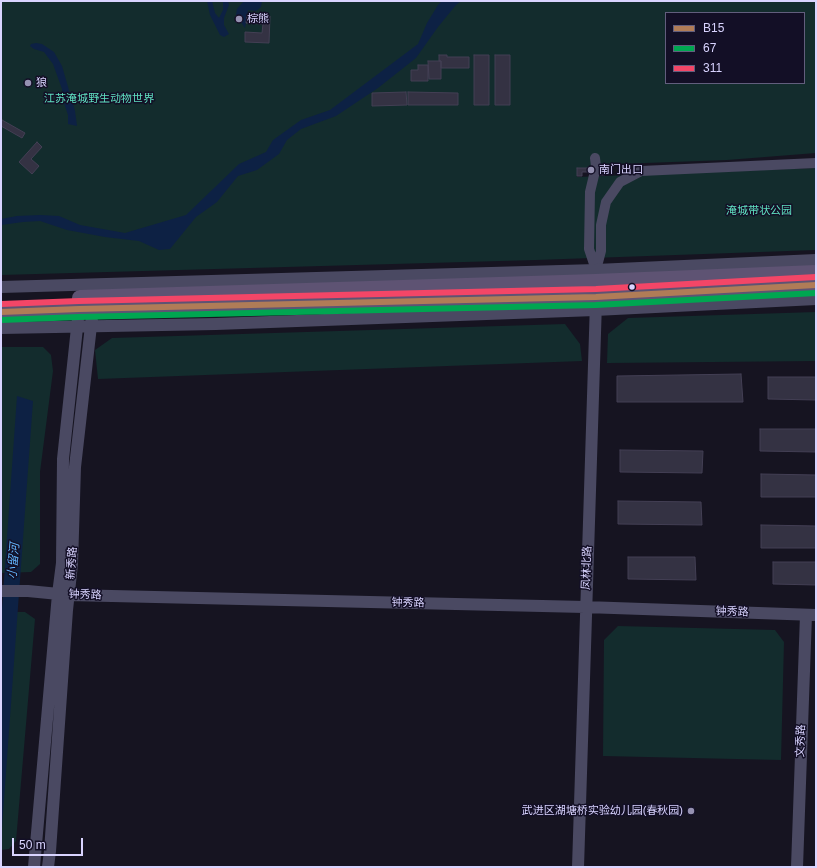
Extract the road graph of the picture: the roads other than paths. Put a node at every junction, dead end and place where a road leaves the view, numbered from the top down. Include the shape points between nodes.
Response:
1 (595, 158) dead end
2 (816, 163) edge
3 (816, 260) edge
4 (816, 273) edge
5 (816, 285) edge
6 (1, 287) edge
7 (596, 290) junction
8 (86, 297) junction
9 (816, 298) edge
10 (1, 301) edge
11 (1, 312) edge
12 (91, 326) junction
13 (77, 327) junction
14 (1, 328) edge
15 (1, 591) edge
16 (64, 594) junction
17 (586, 607) junction
18 (811, 615) edge
19 (34, 867) edge
20 (48, 867) edge
21 (578, 867) edge
22 (796, 867) edge

1 - 7 street via 596,167 590,192 589,249
2 - 7 street via 641,171 620,182 606,202 601,225
3 - 7 street
4 - 7 main road
5 - 7 main road
6 - 8 street
7 - 8 main road
7 - 9 street
7 - 12 street via 216,324
7 - 17 street, 凤林北路
8 - 10 main road
8 - 11 main road
8 - 12 street, 新秀路
8 - 13 street, 新秀路
12 - 13 street
12 - 16 street, 新秀路 via 75,467 72,564
13 - 14 street
13 - 16 street, 新秀路 via 63,459
15 - 16 street, 钟秀路
16 - 17 street, 钟秀路
16 - 19 street, 新秀路
16 - 20 street, 新秀路 via 67,618
17 - 18 street, 钟秀路
17 - 21 street, 凤林北路
18 - 22 street, 文秀路

